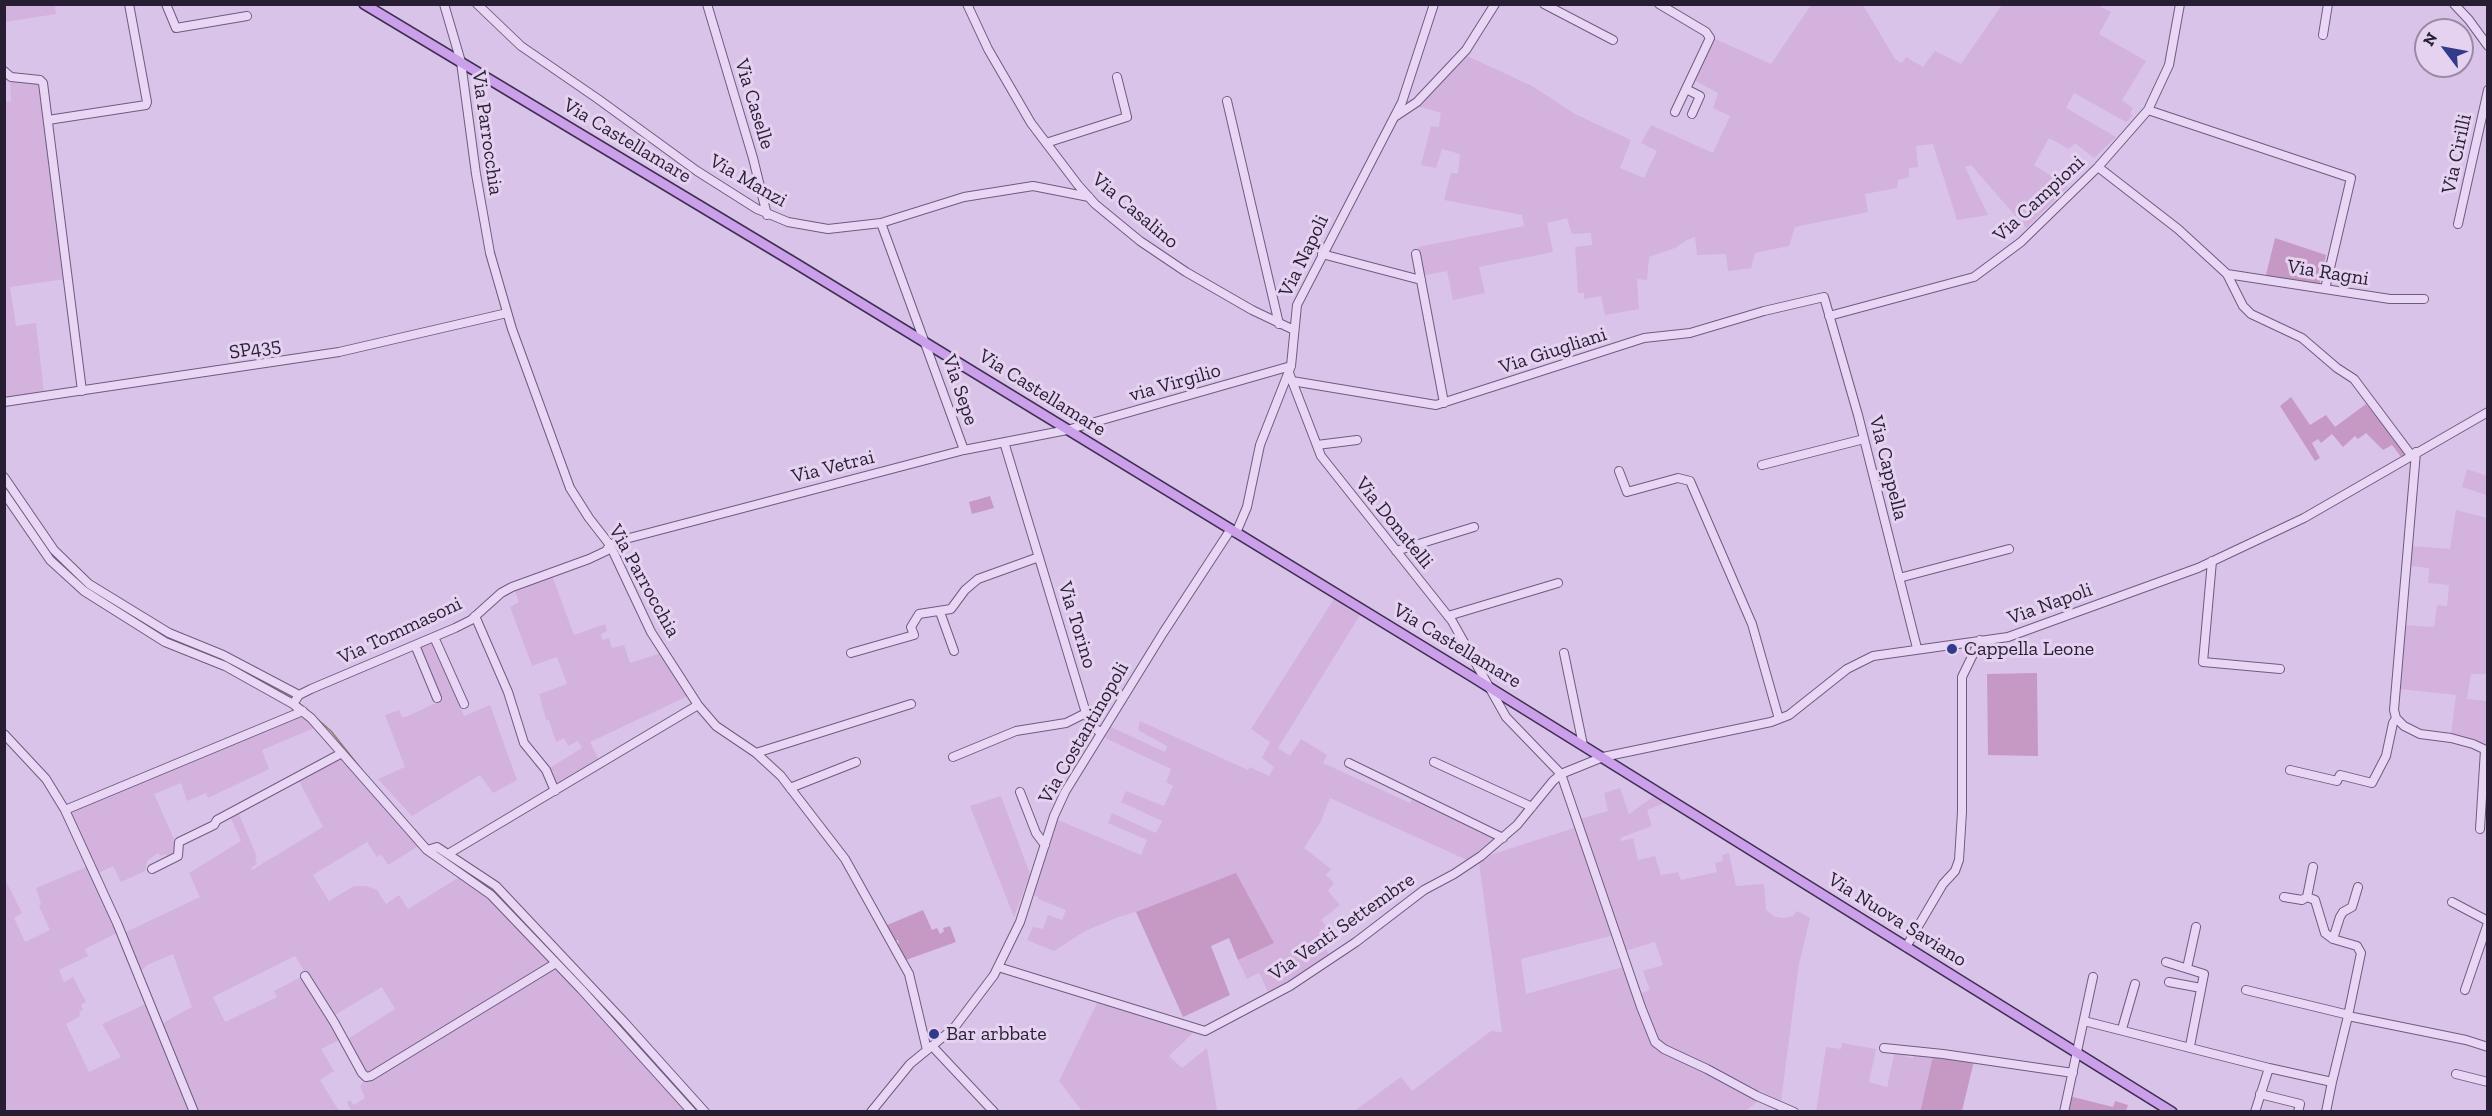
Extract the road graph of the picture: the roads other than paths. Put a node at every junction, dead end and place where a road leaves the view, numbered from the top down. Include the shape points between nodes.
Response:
1 (129, 4) edge
2 (166, 4) edge
3 (364, 4) edge
4 (444, 4) edge
5 (477, 4) edge
6 (707, 4) edge
7 (967, 4) edge
8 (1434, 4) edge
9 (1495, 4) edge
10 (1544, 4) edge
11 (1659, 4) edge
12 (2180, 4) edge
13 (2328, 4) edge
14 (2454, 4) edge
15 (246, 16) dead end
16 (2323, 35) dead end
17 (1613, 40) dead end
18 (2487, 46) edge
19 (461, 62) junction
20 (4, 71) edge
21 (1117, 77) dead end
22 (1686, 89) junction
23 (2487, 90) edge
24 (1227, 100) dead end
25 (2148, 110) junction
26 (1675, 111) dead end
27 (1692, 114) dead end
28 (1396, 116) junction
29 (48, 120) junction
30 (1046, 143) junction
31 (2098, 167) junction
32 (1089, 197) junction
33 (767, 215) junction
34 (881, 223) junction
35 (2458, 224) dead end
36 (1322, 254) junction
37 (1416, 254) dead end
38 (2227, 274) junction
39 (1421, 280) junction
40 (2325, 289) junction
41 (1824, 297) joint
42 (2424, 299) dead end
43 (507, 313) junction
44 (1829, 316) junction
45 (1279, 324) junction
46 (1294, 330) junction
47 (925, 342) junction
48 (1291, 373) junction
49 (82, 391) junction
50 (4, 402) edge
51 (1444, 403) junction
52 (2487, 412) edge
53 (1067, 430) junction
54 (1864, 438) junction
55 (1357, 440) dead end
56 (1004, 442) junction
57 (1317, 445) junction
58 (964, 450) junction
59 (2413, 454) junction
60 (1762, 465) dead end
61 (1619, 471) dead end
62 (4, 477) edge
63 (4, 493) edge
64 (1474, 527) dead end
65 (1234, 531) junction
66 (610, 545) junction
67 (2009, 549) dead end
68 (1396, 551) junction
69 (1039, 557) junction
70 (2212, 561) junction
71 (1899, 578) junction
72 (1558, 583) dead end
73 (92, 591) junction
74 (940, 612) junction
75 (475, 616) junction
76 (1448, 616) junction
77 (434, 637) junction
78 (1980, 640) junction
79 (415, 645) junction
80 (1917, 648) junction
81 (954, 651) dead end
82 (1564, 652) dead end
83 (851, 653) dead end
84 (2280, 669) dead end
85 (1488, 686) junction
86 (437, 698) dead end
87 (296, 700) junction
88 (464, 704) dead end
89 (911, 704) dead end
90 (698, 705) junction
91 (303, 711) junction
92 (1086, 713) junction
93 (2396, 718) junction
94 (1779, 719) junction
95 (1101, 733) junction
96 (4, 734) edge
97 (1583, 745) junction
98 (2486, 751) edge
99 (342, 753) junction
100 (756, 753) junction
101 (953, 757) dead end
102 (1603, 757) junction
103 (856, 762) dead end
104 (1434, 762) dead end
105 (1349, 763) dead end
106 (2290, 770) dead end
107 (1561, 774) junction
108 (790, 788) junction
109 (555, 790) junction
110 (1020, 792) dead end
111 (1532, 807) junction
112 (65, 810) junction
113 (2480, 829) dead end
114 (1503, 838) junction
115 (1045, 845) junction
116 (430, 850) junction
117 (448, 854) junction
118 (2313, 867) dead end
119 (152, 869) dead end
120 (2358, 886) dead end
121 (2284, 897) dead end
122 (2307, 897) junction
123 (2452, 902) dead end
124 (2487, 922) edge
125 (2196, 927) dead end
126 (2333, 939) junction
127 (1906, 946) junction
128 (2166, 962) dead end
129 (556, 963) junction
130 (998, 967) junction
131 (2187, 968) junction
132 (305, 976) dead end
133 (2093, 977) dead end
134 (2169, 982) dead end
135 (2134, 984) dead end
136 (2201, 988) junction
137 (2246, 990) dead end
138 (2465, 990) dead end
139 (2349, 1016) junction
140 (2084, 1021) junction
141 (2122, 1029) junction
142 (2190, 1046) junction
143 (2487, 1047) edge
144 (930, 1048) junction
145 (1884, 1048) dead end
146 (2078, 1053) junction
147 (2269, 1068) junction
148 (2073, 1073) junction
149 (2456, 1074) dead end
150 (2332, 1082) junction
151 (2487, 1082) edge
152 (2260, 1094) junction
153 (194, 1112) edge
154 (692, 1112) edge
155 (705, 1112) edge
156 (871, 1112) edge
157 (994, 1112) edge
158 (1794, 1112) edge
159 (2064, 1112) edge
160 (2172, 1112) edge
161 (2255, 1112) edge
162 (2298, 1112) edge
163 (2326, 1112) edge

1 - 29 street via 146,105
2 - 15 street via 176,28
3 - 19 main road, Via Castellamare
4 - 19 street, Via Parrocchia
5 - 33 street, Via Manzi via 521,46 697,171
6 - 33 street, Via Caselle
7 - 30 street, Via Casalino via 999,67
8 - 28 street, Via Napoli
9 - 28 street via 1466,50 1417,102
10 - 17 street
11 - 22 street via 1709,34 1709,43
12 - 25 street, Via Campioni via 2169,64
13 - 16 street
14 - 18 street
19 - 43 street, Via Parrocchia via 482,216
19 - 47 main road, Via Castellamare
20 - 29 street via 42,82
21 - 30 street via 1127,117
22 - 26 street
22 - 27 street via 1700,96
23 - 35 street, Via Cirilli
24 - 45 street
25 - 31 street, Via Campioni
25 - 40 street via 2351,178
28 - 36 street, Via Napoli
29 - 49 street
30 - 32 street, Via Casalino
31 - 38 street via 2178,229
31 - 44 street, Via Campioni via 2021,242 1974,277
32 - 34 street, Via Manzi via 1033,186 964,197
32 - 45 street, Via Casalino via 1156,252
33 - 34 street, Via Manzi via 828,229
34 - 47 street, Via Sepe
36 - 39 street
36 - 46 street, Via Napoli via 1297,305
37 - 39 street
38 - 40 street, Via Ragni
38 - 59 street via 2251,314 2302,338 2354,380
39 - 51 street
40 - 42 street, Via Ragni via 2390,299
41 - 44 street, Via Cappella
41 - 51 street, Via Giugliani via 1690,333 1644,338
43 - 49 street, SP435 via 339,352
43 - 66 street, Via Parrocchia via 570,488
44 - 54 street, Via Cappella
45 - 46 street, Via Casalino
46 - 48 street, Via Napoli
47 - 53 main road, Via Castellamare
47 - 58 street, Via Sepe
48 - 51 street, Via Giugliani via 1436,405
48 - 53 street, via Virgilio
48 - 57 street, Via Donatelli
48 - 65 street, Via Napoli via 1260,445 1247,507
49 - 50 street, SP435
52 - 59 street, Via Napoli
53 - 56 street, Via Vetrai
53 - 65 main road, Via Castellamare
54 - 60 street
54 - 71 street, Via Cappella
55 - 57 street
56 - 58 street, Via Vetrai
56 - 69 street, Via Torino
57 - 68 street, Via Donatelli via 1321,456
58 - 66 street, Via Vetrai
59 - 70 street, Via Napoli via 2304,518
59 - 93 street
61 - 94 street via 1627,492 1677,478 1690,481 1752,624
62 - 73 street via 54,550
63 - 73 street via 50,560
64 - 68 street
65 - 85 main road, Via Castellamare
65 - 95 street, Via Costantinopoli
66 - 75 street, Via Tommasoni via 589,559 512,587
66 - 90 street, Via Parrocchia via 651,632
67 - 71 street
68 - 76 street, Via Donatelli
69 - 74 street via 978,579 951,609
69 - 92 street, Via Torino
70 - 78 street, Via Napoli via 2008,637
70 - 84 street via 2203,662
71 - 80 street, Via Cappella
72 - 76 street
73 - 87 street via 170,633 230,658
74 - 81 street
74 - 83 street via 919,615 912,627 914,635
75 - 77 street, Via Tommasoni
75 - 109 street via 508,692 524,743 546,770
76 - 85 street, Via Donatelli
77 - 79 street, Via Tommasoni
77 - 88 street
78 - 80 street, Via Napoli
78 - 127 street via 1962,677 1959,860
79 - 86 street
79 - 87 street, Via Tommasoni
80 - 94 street, Via Napoli via 1861,660 1798,710
82 - 97 street
85 - 97 main road, Via Castellamare
85 - 107 street, Via Donatelli via 1506,717
87 - 91 street
89 - 100 street
90 - 100 street, Via Parrocchia via 716,726
90 - 109 street
91 - 99 street
91 - 112 street
92 - 95 street, Via Torino
92 - 101 street via 1066,723 1016,731
93 - 98 street via 2421,734 2451,738
93 - 106 street via 2386,756 2372,783 2340,775 2337,781
94 - 102 street, Via Napoli
95 - 115 street, Via Costantinopoli via 1065,792
96 - 112 street via 45,779
97 - 102 main road, Via Castellamare
98 - 113 street
99 - 116 street
99 - 119 street via 179,842 178,856
100 - 108 street, Via Parrocchia
102 - 107 street, Via Venti Settembre
102 - 127 main road, Via Nuova Saviano
103 - 108 street
104 - 111 street
105 - 114 street
107 - 111 street, Via Venti Settembre
107 - 158 street via 1655,1042
108 - 144 street, Via Parrocchia via 845,859 903,963 914,987
109 - 117 street
110 - 115 street via 1036,833
111 - 114 street, Via Venti Settembre
112 - 153 street via 117,923
114 - 130 street, Via Venti Settembre via 1463,868 1403,904 1324,964 1205,1031
115 - 130 street, Via Costantinopoli via 1020,922
116 - 117 street via 437,847
116 - 129 street via 491,895
117 - 155 street via 496,886
118 - 122 street
120 - 126 street via 2352,907 2340,917
121 - 122 street
122 - 126 street via 2315,900 2323,929
123 - 124 street
124 - 138 street
125 - 131 street
126 - 139 street via 2356,946 2361,953
127 - 146 main road, Via Nuova Saviano
128 - 131 street
129 - 132 street via 366,1077
129 - 154 street
130 - 144 street, Via Costantinopoli via 954,1028
131 - 136 street via 2204,974
133 - 140 street
134 - 136 street
135 - 141 street
136 - 142 street
137 - 139 street
139 - 143 street
139 - 150 street
140 - 141 street
140 - 146 street
141 - 142 street
142 - 147 street
144 - 156 street, Via Costantinopoli via 903,1072
144 - 157 street
145 - 148 street
146 - 148 street
146 - 160 main road, Via Nuova Saviano
147 - 150 street
147 - 152 street
148 - 159 street
149 - 151 street
150 - 163 street
152 - 161 street
152 - 162 street via 2300,1104

